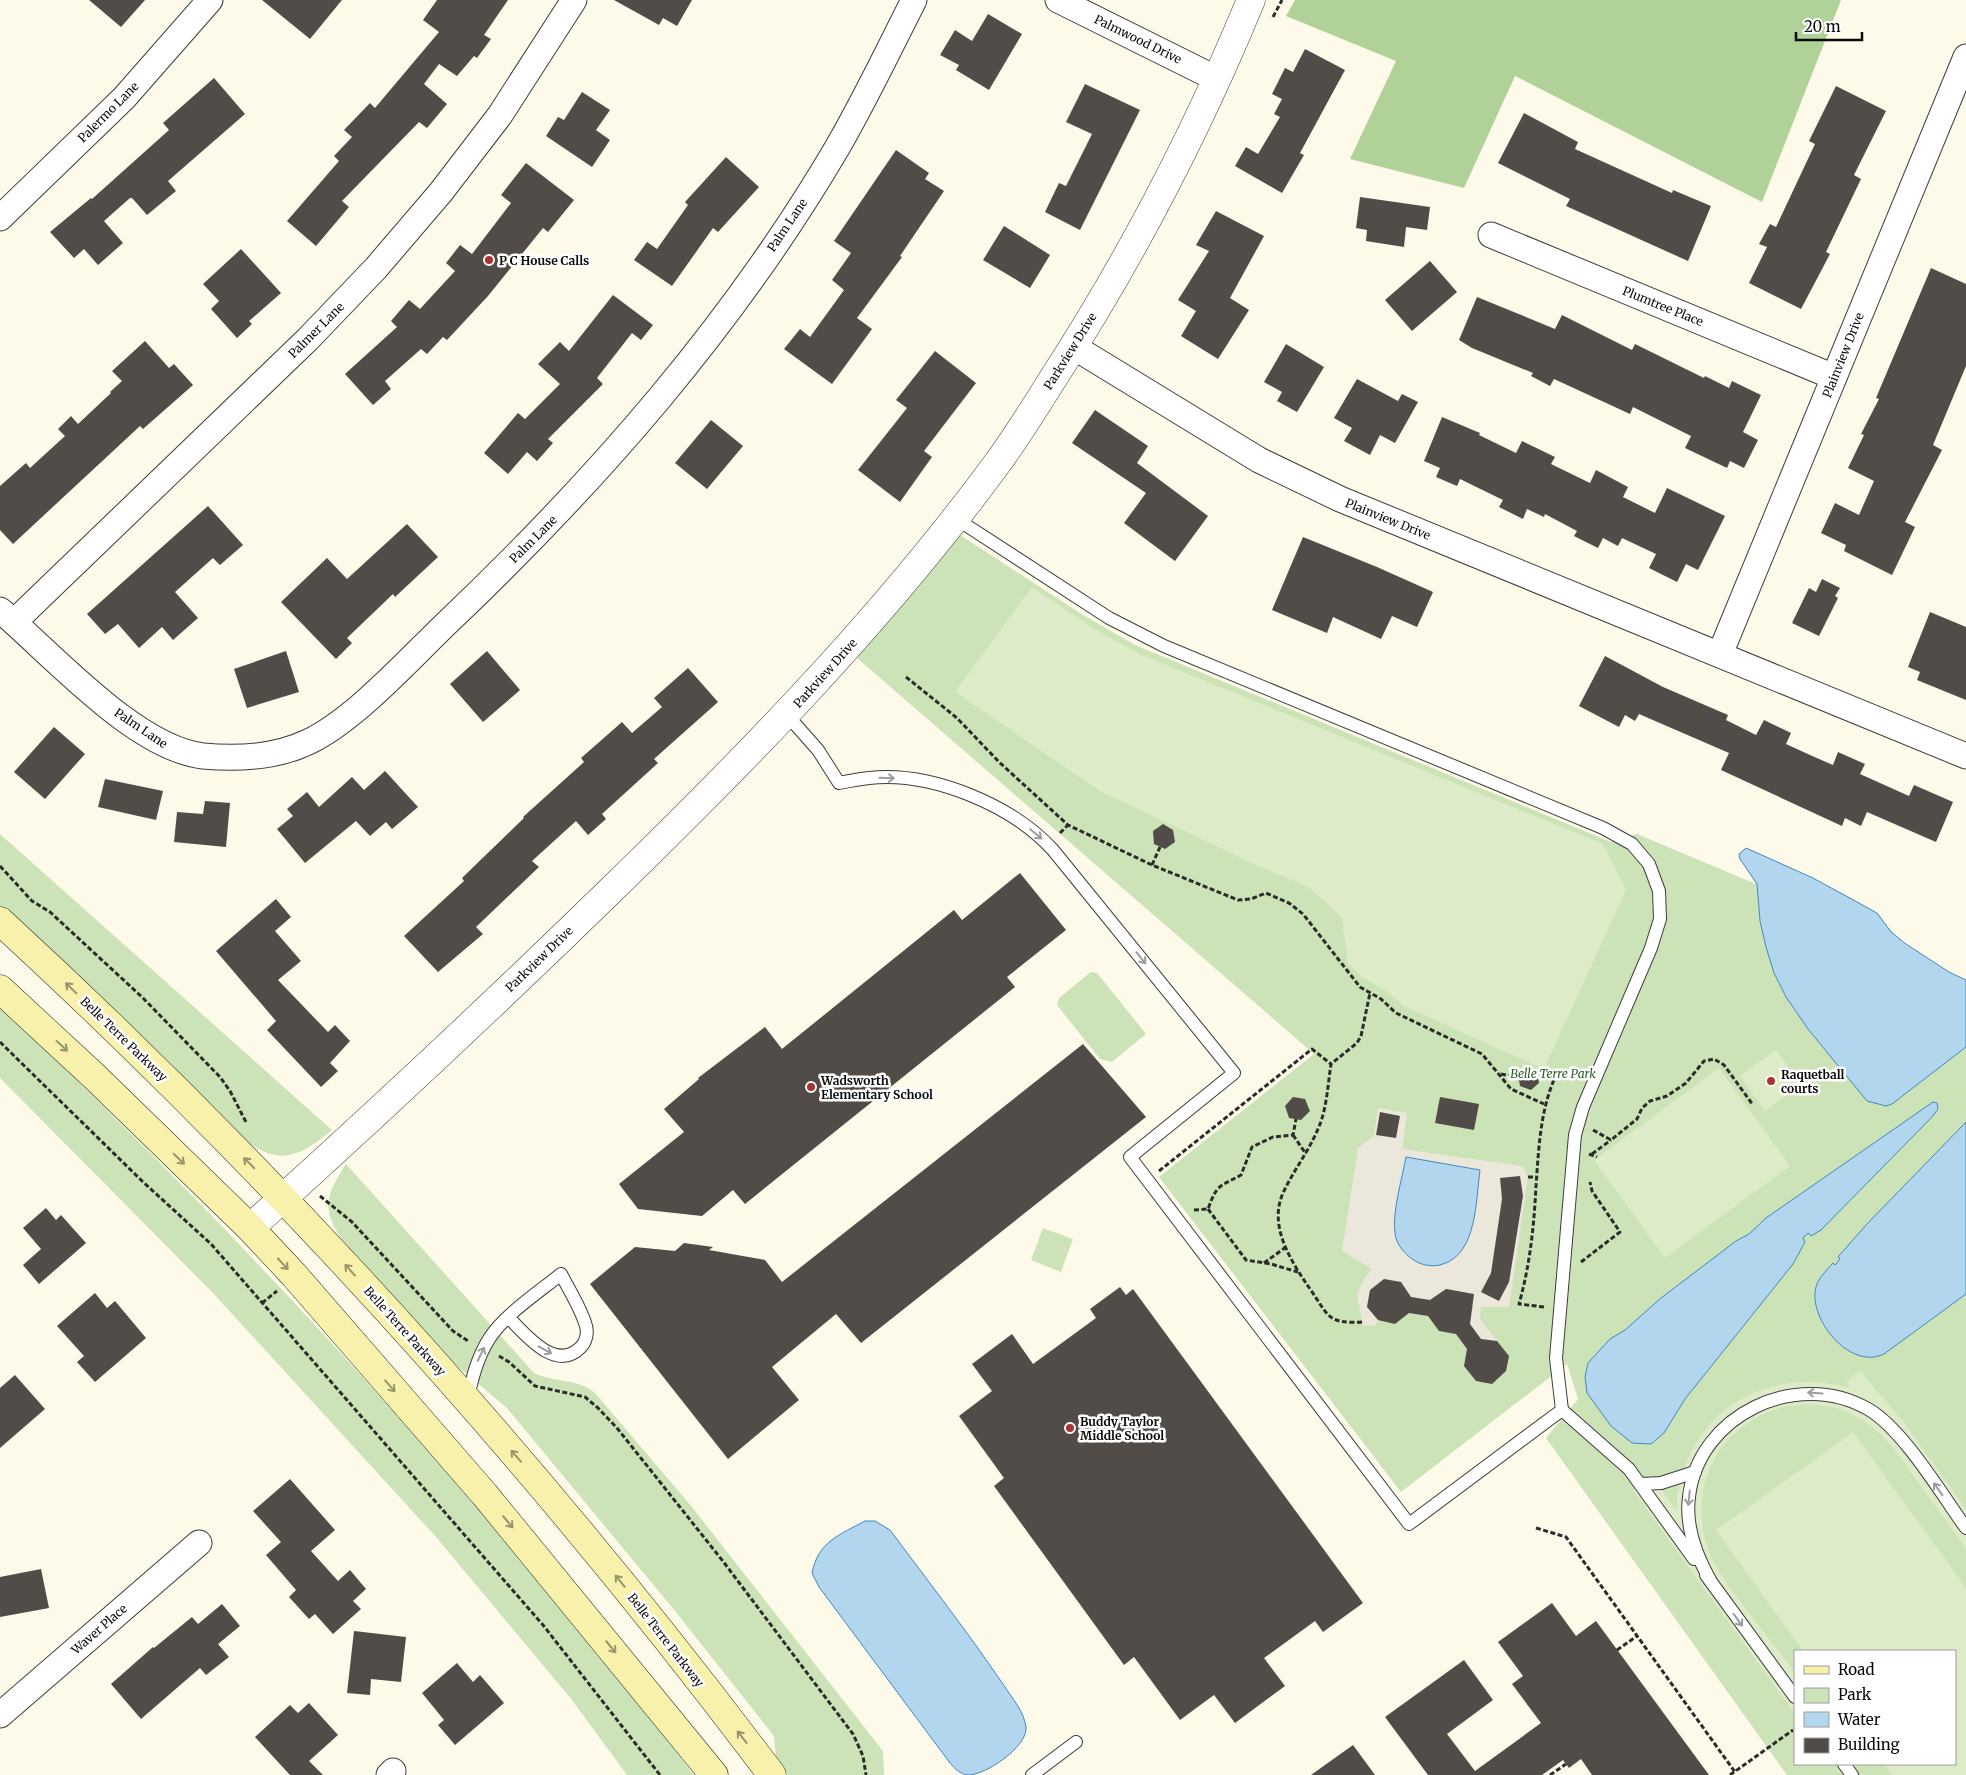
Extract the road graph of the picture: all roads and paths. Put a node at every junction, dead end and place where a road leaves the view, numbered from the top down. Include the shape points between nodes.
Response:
1 (210, 0) edge
2 (574, 0) edge
3 (914, 0) edge
4 (1058, 0) edge
5 (1251, 0) edge
6 (1966, 57) edge
7 (1217, 79) junction
8 (0, 218) edge
9 (1492, 236) dead end
10 (1074, 347) junction
11 (1834, 377) junction
12 (955, 518) junction
13 (7, 616) edge
14 (1720, 654) junction
15 (906, 677) dead end
16 (787, 715) junction
17 (1966, 756) edge
18 (1160, 847) dead end
19 (1152, 865) junction
20 (0, 866) edge
21 (0, 922) edge
22 (0, 989) edge
23 (1370, 993) junction
24 (0, 1042) edge
25 (1331, 1064) junction
26 (1560, 1073) dead end
27 (1501, 1074) junction
28 (1516, 1077) dead end
29 (1544, 1104) junction
30 (1753, 1105) dead end
31 (1296, 1119) dead end
32 (1579, 1119) junction
33 (250, 1128) dead end
34 (1293, 1135) junction
35 (1611, 1140) junction
36 (1306, 1154) junction
37 (1592, 1154) junction
38 (1597, 1157) dead end
39 (1589, 1159) dead end
40 (1588, 1175) dead end
41 (1528, 1177) dead end
42 (1536, 1177) junction
43 (1147, 1180) junction
44 (283, 1198) junction
45 (329, 1203) dead end
46 (1194, 1210) dead end
47 (1208, 1210) junction
48 (250, 1228) junction
49 (1286, 1246) junction
50 (1264, 1263) junction
51 (1298, 1272) junction
52 (1562, 1276) junction
53 (280, 1288) dead end
54 (262, 1303) junction
55 (1560, 1308) junction
56 (509, 1318) junction
57 (1362, 1322) dead end
58 (462, 1338) dead end
59 (501, 1358) dead end
60 (467, 1401) junction
61 (1562, 1410) junction
62 (1695, 1472) junction
63 (1640, 1484) junction
64 (1536, 1528) dead end
65 (1966, 1528) edge
66 (199, 1543) dead end
67 (1710, 1580) junction
68 (1637, 1636) junction
69 (1618, 1650) dead end
70 (1794, 1696) edge
71 (0, 1715) edge
72 (1794, 1730) dead end
73 (1076, 1742) dead end
74 (1566, 1764) dead end
75 (1559, 1769) junction
76 (1735, 1772) junction
77 (660, 1775) edge
78 (714, 1775) edge
79 (772, 1775) edge
80 (866, 1775) edge
81 (1032, 1775) edge
82 (1550, 1775) edge
83 (1557, 1775) edge
84 (1730, 1775) edge

1 - 8 street, Palermo Lane via 124,98
2 - 13 street, Palmer Lane via 500,115 441,192 376,268 308,339
3 - 13 street, Palm Lane via 836,150 761,265 684,369 623,442 525,549 382,685 323,734 291,749 247,756 206,756 173,749 113,710
4 - 7 street, Palmwood Drive
5 - 7 street, Parkview Drive
6 - 11 street, Plainview Drive
7 - 10 street, Parkview Drive via 1159,197
9 - 11 street, Plumtree Place
10 - 12 street, Parkview Drive via 999,461
10 - 14 street, Plainview Drive via 1259,460 1340,499
11 - 14 street, Plainview Drive
12 - 16 street, Parkview Drive via 860,634
12 - 32 lane via 1079,599 1144,636 1227,674 1603,828 1632,844 1649,864 1659,891 1659,926
14 - 17 street, Plainview Drive
15 - 19 path via 957,718 999,762 1068,825
16 -> 43 lane via 818,750 839,783 870,777 947,787 995,805 1021,823 1053,850 1234,1073 1130,1158
16 - 44 street, Parkview Drive via 525,974
18 - 19 path
19 - 23 path via 1238,900 1266,894 1289,903 1303,914 1352,979
20 - 33 path via 32,901 50,912 143,998 220,1078
44 -> 21 main road, Belle Terre Parkway via 162,1075
22 -> 48 main road
23 - 25 path via 1361,1036
23 - 27 path via 1396,1013 1482,1054
24 - 54 path via 211,1244
25 - 36 path via 1321,1121
25 - 43 path via 1312,1048
26 - 29 path via 1557,1072
27 - 28 path
27 - 29 path via 1511,1090
29 - 42 path
30 - 35 path via 1724,1065 1718,1060 1707,1060 1699,1065 1686,1083 1670,1094 1650,1101 1637,1119
31 - 34 path
32 - 35 path
32 - 52 lane via 1573,1148
34 - 36 path
34 - 47 path via 1273,1137 1252,1147 1241,1175 1221,1184
35 - 37 path
36 - 49 path via 1279,1204 1279,1231
37 - 38 path
37 - 39 path via 1589,1154
40 - 52 path via 1592,1191 1620,1232
41 - 42 path
42 - 55 path via 1530,1257 1519,1304
43 - 61 lane via 1409,1524
44 - 48 street, Parkview Drive
60 -> 44 main road, Belle Terre Parkway
45 - 58 path via 352,1222
46 - 47 path
47 - 50 path via 1246,1260
48 -> 78 main road via 485,1495
49 - 50 path
49 - 51 path
50 - 51 path
51 - 57 path via 1333,1320
52 - 55 lane
53 - 54 path
54 - 77 path via 542,1625
55 - 61 lane via 1556,1369
56 -> 56 lane via 535,1344 551,1354 564,1356 582,1346 587,1334 561,1274
60 -> 56 lane via 484,1349 496,1329
59 - 80 path via 535,1386 585,1397 617,1428 722,1560 853,1734 861,1750
79 -> 60 main road, Belle Terre Parkway via 616,1576
61 - 63 lane via 1618,1458
62 - 63 lane via 1661,1483
65 -> 62 lane via 1886,1422 1868,1408 1833,1395 1794,1394 1756,1406 1725,1427
62 -> 67 lane via 1688,1520 1697,1555
63 - 67 lane
64 - 68 path via 1566,1537
66 - 71 street, Waver Place
67 -> 70 lane
68 - 69 path
68 - 76 path
72 - 76 path
73 - 81 lane
74 - 75 path
75 - 82 path
75 - 83 path
76 - 84 path

